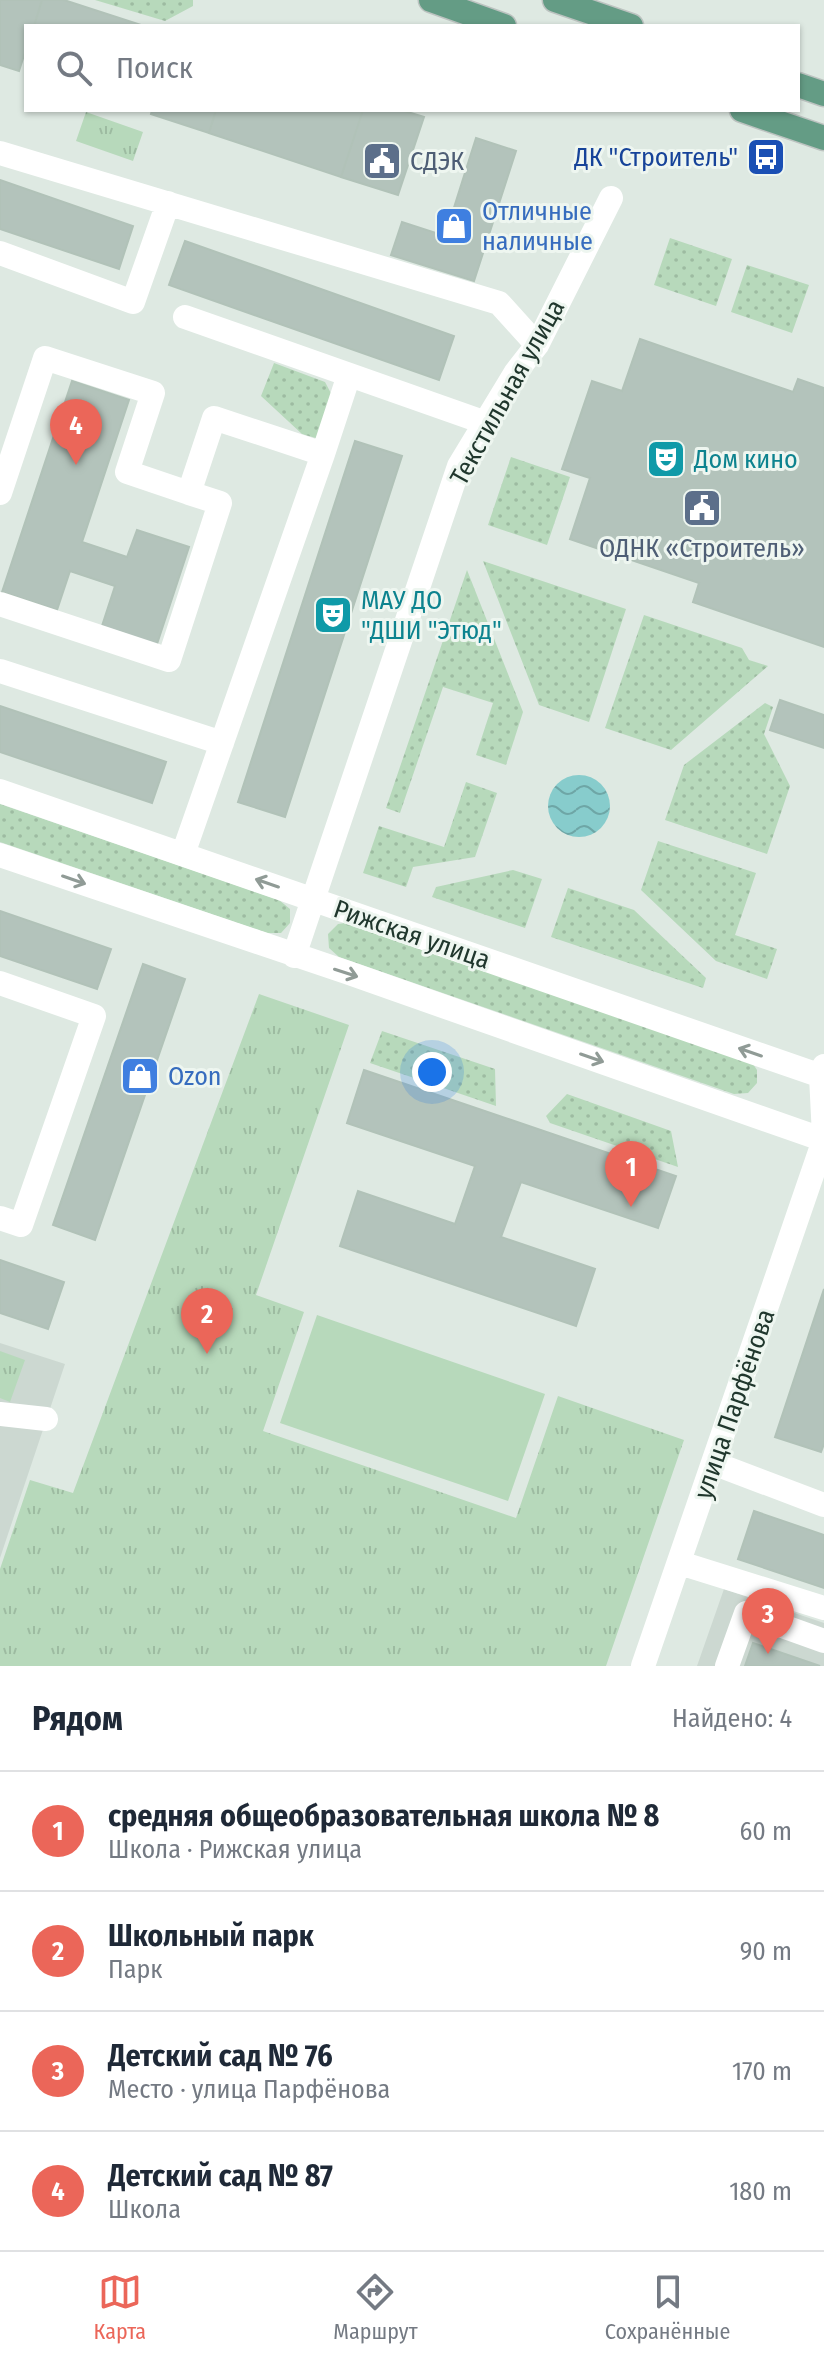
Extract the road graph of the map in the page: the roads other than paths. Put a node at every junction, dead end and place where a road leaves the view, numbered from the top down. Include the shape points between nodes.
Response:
1 (431, 0) edge
2 (555, 0) edge
3 (498, 24) edge
4 (625, 24) edge
5 (800, 86) edge
6 (824, 94) edge
7 (748, 112) edge
8 (824, 138) edge
9 (0, 153) edge
10 (611, 198) dead end
11 (168, 203) junction
12 (0, 253) edge
13 (185, 317) dead end
14 (537, 345) junction
15 (349, 375) junction
16 (486, 423) junction
17 (323, 454) junction
18 (0, 493) edge
19 (189, 493) junction
20 (0, 604) edge
21 (0, 671) edge
22 (222, 743) junction
23 (0, 791) edge
24 (183, 854) junction
25 (0, 855) edge
26 (313, 900) junction
27 (294, 956) junction
28 (0, 983) edge
29 (823, 1073) edge
30 (824, 1139) edge
31 (0, 1218) edge
32 (46, 1419) dead end
33 (2, 1422) edge
34 (713, 1463) junction
35 (824, 1505) edge
36 (680, 1563) junction
37 (824, 1608) edge
38 (824, 1641) edge
39 (643, 1666) edge
40 (727, 1666) edge

1 - 3 main road
2 - 4 main road
5 - 6 main road
7 - 8 main road
9 - 11 street
10 - 14 street, Текстильная улица
11 - 12 street via 133,302
11 - 14 street via 499,303
13 - 15 street
14 - 16 street, Текстильная улица
15 - 16 street
15 - 17 street
16 - 26 street, Текстильная улица via 459,466
17 - 19 street via 214,418
17 - 22 street
18 - 19 street via 45,358 153,393 127,472
19 - 20 street via 220,503 169,660
21 - 22 street
22 - 24 street
23 - 24 street, Рижская улица
26 -> 24 street, Рижская улица
25 -> 27 street
26 - 27 street, Текстильная улица
29 -> 26 street, Рижская улица
27 -> 30 street
28 - 31 street via 94,1016 21,1225
29 - 30 street, улица Парфёнова
30 - 34 street, улица Парфёнова
32 - 33 street
34 - 35 street
34 - 36 street, улица Парфёнова
36 - 37 street
36 - 39 street, улица Парфёнова
38 - 40 street via 746,1613

